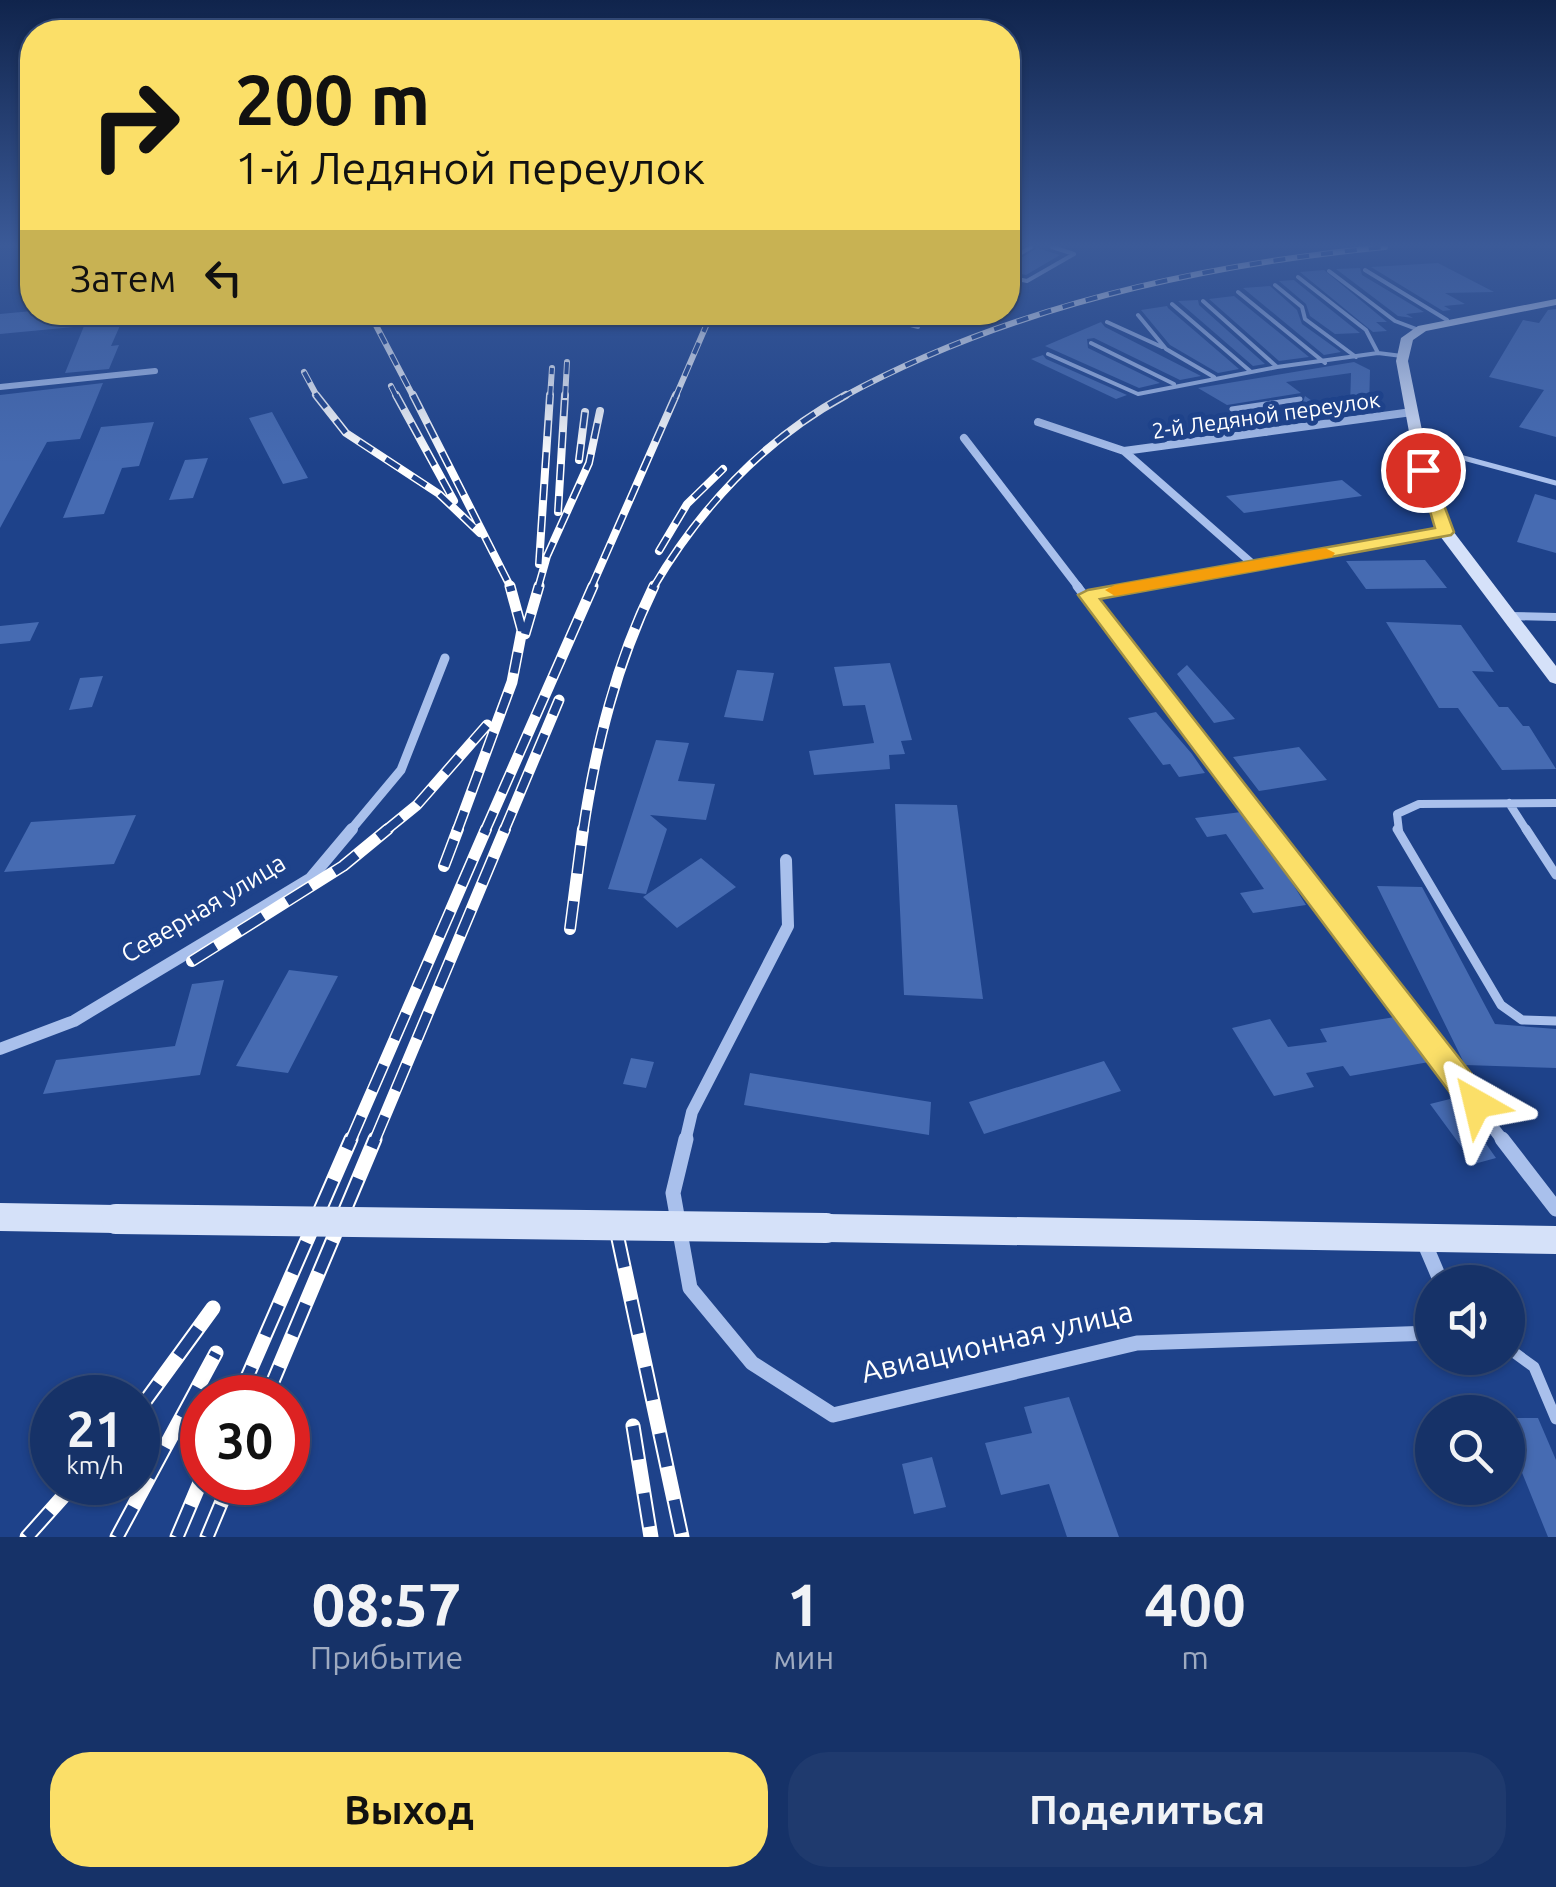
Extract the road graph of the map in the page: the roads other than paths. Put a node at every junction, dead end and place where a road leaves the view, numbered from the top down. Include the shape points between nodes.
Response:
1 (1141, 319) edge
2 (1189, 319) edge
3 (1223, 319) edge
4 (1271, 319) edge
5 (1306, 319) edge
6 (1352, 319) edge
7 (1392, 319) edge
8 (1455, 319) edge
9 (1447, 320) joint
10 (1107, 322) dead end
11 (911, 325) edge
12 (918, 327) dead end
13 (1419, 330) junction
14 (1091, 343) dead end
15 (1166, 349) junction
16 (1378, 353) junction
17 (1048, 354) dead end
18 (1402, 356) junction
19 (1356, 357) junction
20 (1326, 363) junction
21 (1278, 367) junction
22 (155, 371) dead end
23 (1250, 371) junction
24 (1214, 377) junction
25 (1178, 386) junction
26 (0, 387) edge
27 (1300, 399) dead end
28 (1412, 412) junction
29 (1038, 422) dead end
30 (1266, 433) junction
31 (964, 438) dead end
32 (1419, 446) junction
33 (1124, 451) junction
34 (1556, 482) edge
35 (1445, 532) junction
36 (1255, 566) junction
37 (1088, 595) junction
38 (1508, 616) junction
39 (1556, 617) edge
40 (445, 658) dead end
41 (1556, 678) edge
42 (1508, 803) junction
43 (1556, 803) edge
44 (786, 860) dead end
45 (1556, 874) edge
46 (1556, 1021) edge
47 (0, 1049) edge
48 (1556, 1209) edge
49 (0, 1217) edge
50 (1423, 1238) junction
51 (1556, 1240) edge
52 (1434, 1265) edge
53 (1415, 1337) edge
54 (1525, 1360) edge
55 (1556, 1419) edge

1 - 15 lane
2 - 23 lane
3 - 21 lane
4 - 20 lane
5 - 19 lane
6 - 16 lane
7 - 13 lane
8 - 9 street
9 - 13 street
10 - 15 lane
11 - 12 lane
13 - 18 street via 1407,338
14 - 25 lane
15 - 24 lane
16 - 18 lane
16 - 19 lane
17 - 25 lane via 1138,394
18 - 28 street
19 - 20 lane
20 - 21 lane
21 - 23 lane
22 - 26 street
23 - 24 lane
24 - 25 lane
27 - 30 lane via 1232,409
28 - 30 street, 2-й Ледяной переулок
28 - 32 street
29 - 33 street, 2-й Ледяной переулок
30 - 33 street, 2-й Ледяной переулок
31 - 37 street
32 - 34 lane
32 - 35 street
33 - 36 street, 2-й Ледяной переулок
35 - 36 street
35 - 38 street
36 - 37 street
37 - 48 street
38 - 39 lane
38 - 41 street
40 - 47 street, Северная улица via 401,770 310,879 74,1021
42 - 43 lane
42 - 45 lane
42 - 46 lane via 1420,804 1397,814 1396,827 1502,1005 1522,1020
44 - 53 street, Авиационная улица via 788,926 692,1112 673,1193 690,1288 752,1362 833,1415 1137,1343
49 - 50 street, bridge
50 - 51 street
50 - 52 street
54 - 55 lane

